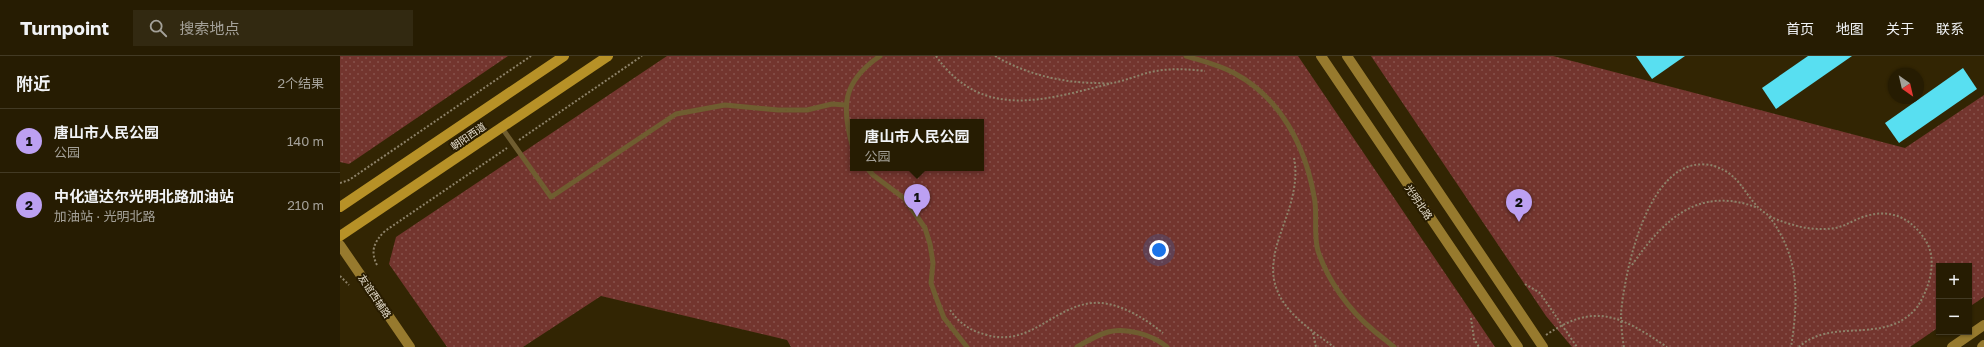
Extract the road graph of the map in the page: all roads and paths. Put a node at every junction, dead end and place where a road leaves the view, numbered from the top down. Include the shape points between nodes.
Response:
1 (531, 56) edge
2 (564, 56) edge
3 (608, 56) edge
4 (642, 56) edge
5 (880, 56) edge
6 (936, 56) edge
7 (995, 56) edge
8 (1186, 56) edge
9 (1321, 56) edge
10 (1347, 56) edge
11 (1206, 71) dead end
12 (1112, 83) junction
13 (845, 105) junction
14 (502, 128) junction
15 (850, 138) edge
16 (513, 144) junction
17 (1293, 155) dead end
18 (870, 171) edge
19 (340, 183) edge
20 (340, 208) edge
21 (340, 236) edge
22 (340, 245) edge
23 (377, 265) dead end
24 (1630, 267) junction
25 (340, 276) edge
26 (1526, 284) dead end
27 (348, 285) dead end
28 (948, 307) dead end
29 (1471, 318) dead end
30 (1562, 324) junction
31 (1984, 325) edge
32 (1900, 326) dead end
33 (1312, 331) junction
34 (1843, 335) dead end
35 (1545, 336) dead end
36 (1168, 338) dead end
37 (410, 347) edge
38 (967, 347) edge
39 (1077, 347) edge
40 (1167, 347) edge
41 (1316, 347) edge
42 (1334, 347) edge
43 (1394, 347) edge
44 (1479, 347) edge
45 (1518, 347) edge
46 (1543, 347) edge
47 (1577, 347) edge
48 (1624, 347) edge
49 (1667, 347) edge
50 (1791, 347) edge
51 (1799, 347) edge
52 (1952, 347) edge

1 - 19 path via 349,180
2 - 20 main road, 朝阳西道
3 - 14 main road, 朝阳西道
4 - 16 path
5 - 13 lane via 861,72 850,89
6 - 12 path via 958,80 975,92 992,99 1022,102
7 - 12 path via 1030,73 1054,79
8 - 43 lane via 1234,73 1251,84 1276,107 1291,128 1304,157 1315,198 1318,250 1332,282 1353,310
9 - 45 main road, 光明北路
10 - 46 main road
11 - 12 path via 1172,69
13 - 15 lane
13 - 16 lane via 832,104 807,110 725,105 676,114 551,198
14 - 16 lane
14 - 21 main road, 朝阳西道
16 - 23 path via 385,231 377,239 373,249
17 - 33 path via 1295,181 1291,205 1276,248 1272,277 1286,308
18 - 38 lane via 905,199 925,228 933,263 931,284 944,318
22 - 37 main road, 友谊西辅路
24 - 32 path via 1645,214 1666,181 1687,167 1699,164 1712,165 1737,178 1760,209 1782,222 1800,227 1834,228 1883,212 1896,214 1914,226 1929,246 1931,270 1918,306
24 - 48 path via 1621,315
24 - 50 path via 1648,241 1665,223 1702,202 1723,199 1744,202 1762,209 1773,220 1784,242 1794,273 1795,323
25 - 27 path
26 - 30 path via 1540,293
28 - 36 path via 958,321 973,332 1007,338 1024,334 1076,307 1092,303 1108,305 1125,309 1140,317
29 - 44 path via 1474,339
30 - 35 path
30 - 47 path
30 - 49 path via 1588,316 1614,318
31 - 52 main road
33 - 41 path
33 - 42 path
34 - 51 path via 1817,336
39 - 40 lane via 1110,332 1147,336

